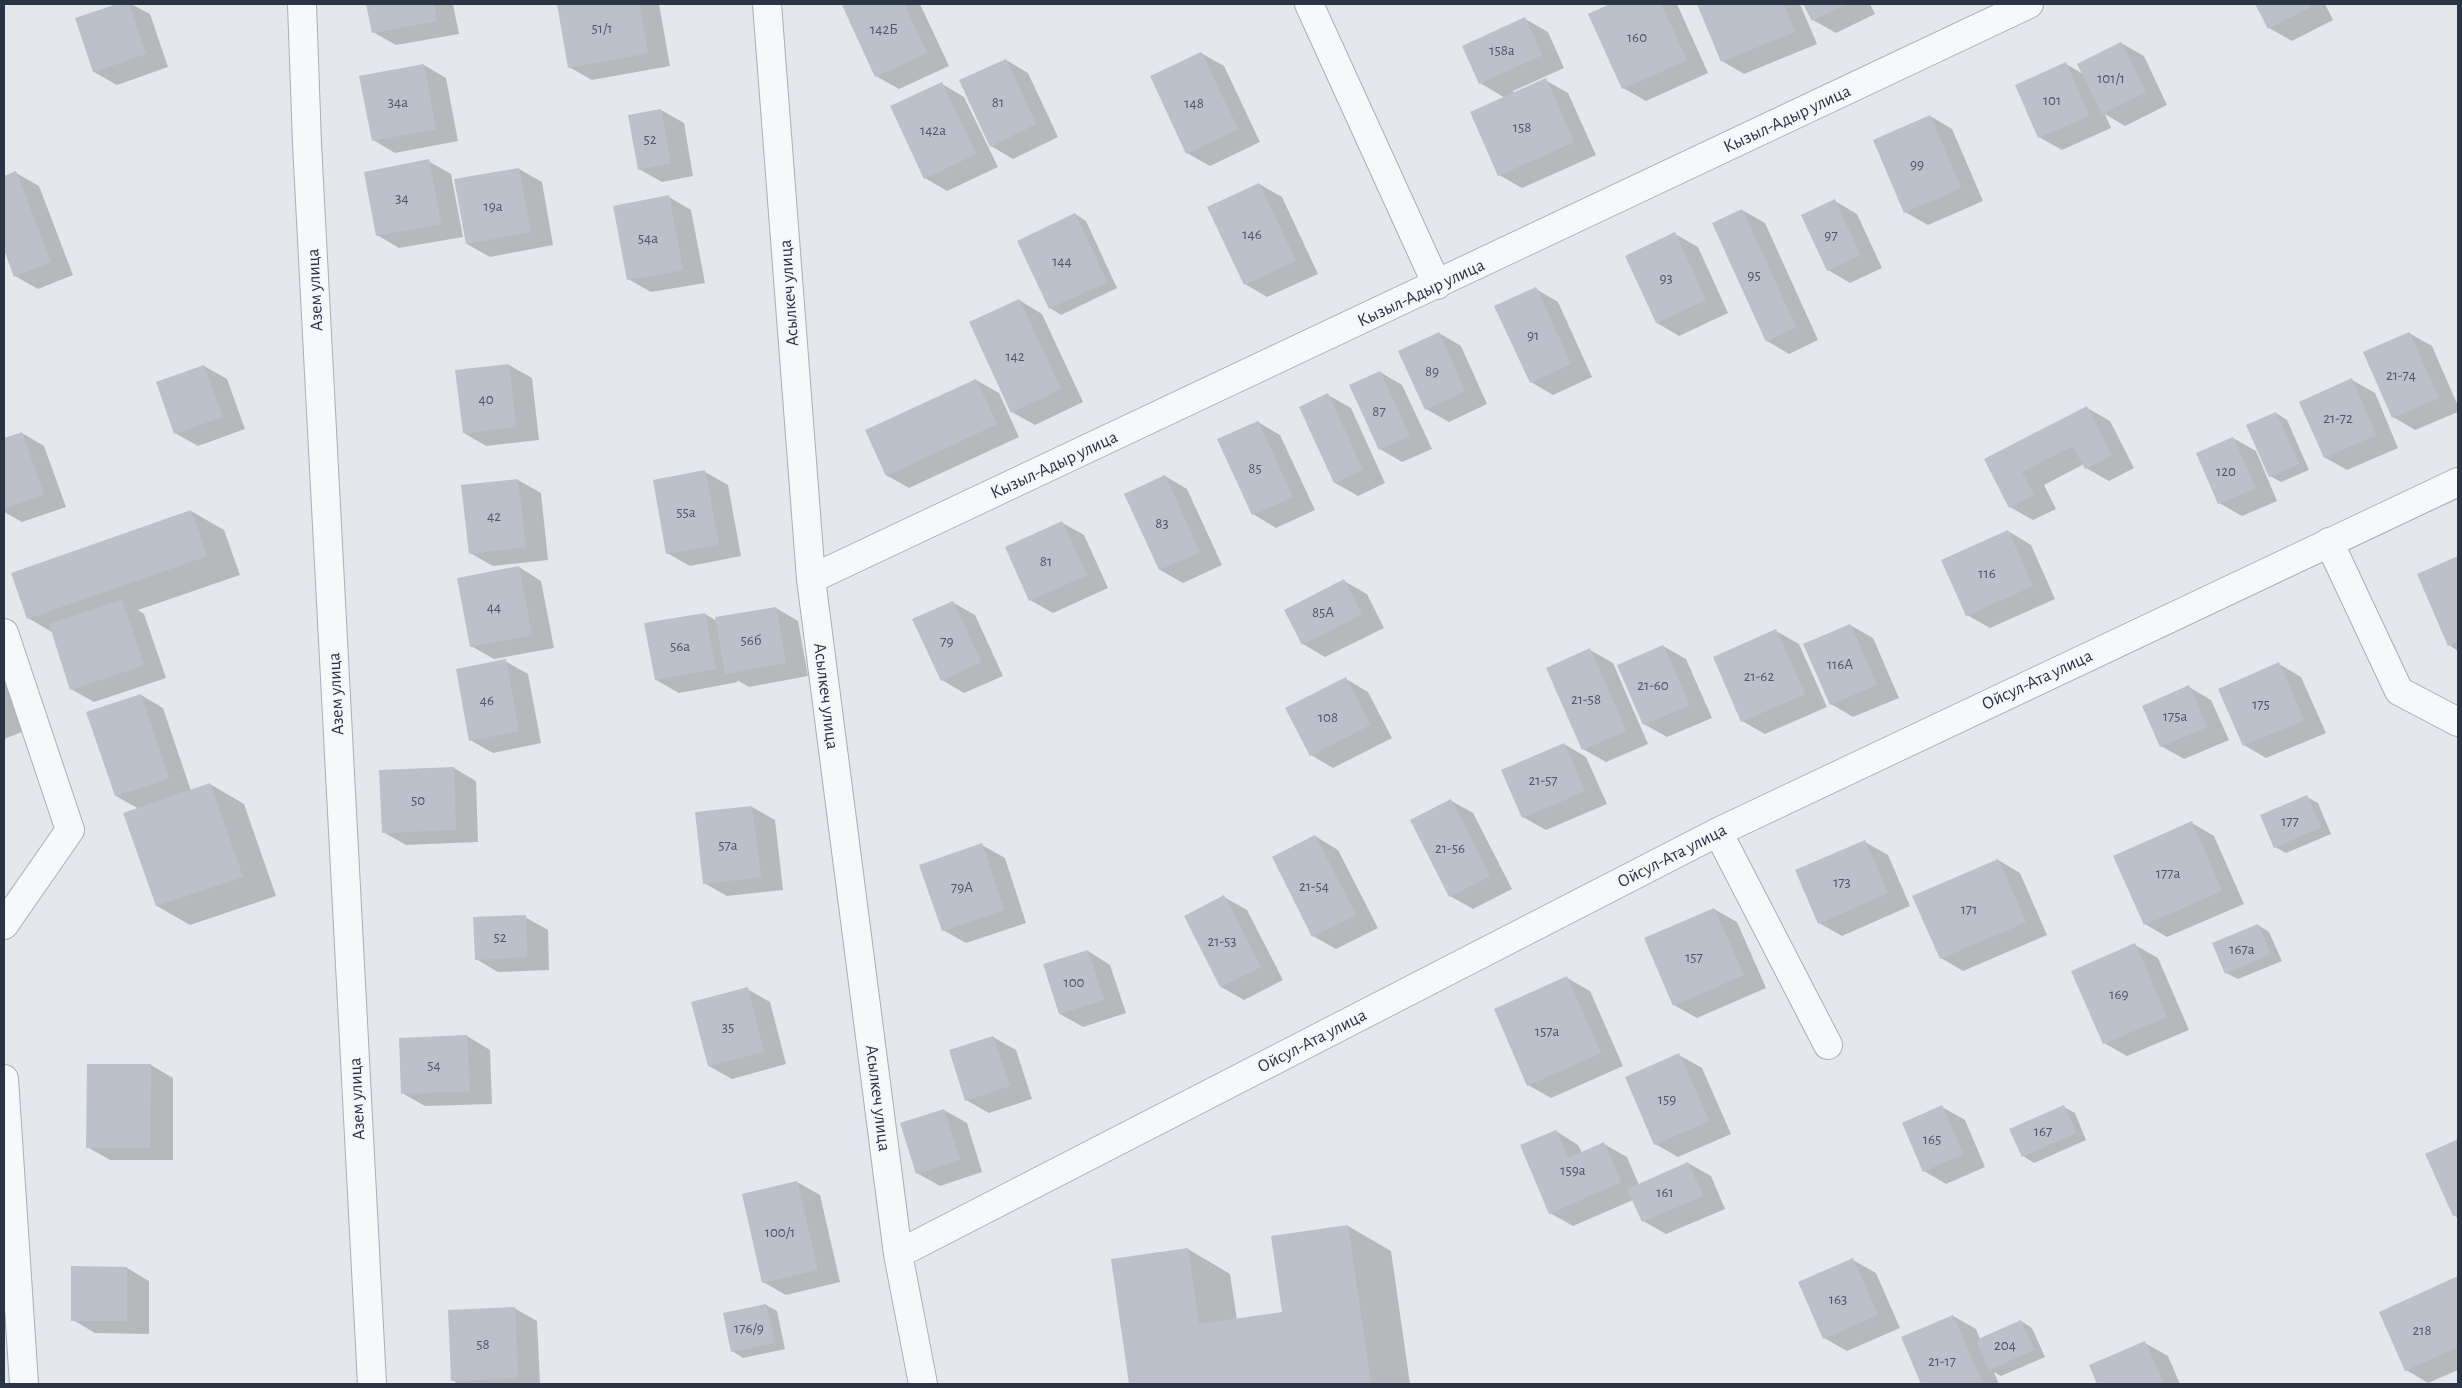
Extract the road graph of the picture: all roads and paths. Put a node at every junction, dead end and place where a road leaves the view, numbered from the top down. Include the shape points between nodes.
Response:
1 (302, 4) edge
2 (767, 4) edge
3 (1309, 4) edge
4 (2029, 4) edge
5 (1437, 285) junction
6 (2458, 482) edge
7 (2328, 542) junction
8 (811, 579) junction
9 (4, 633) edge
10 (2458, 722) edge
11 (1718, 832) junction
12 (4, 925) edge
13 (1828, 1045) dead end
14 (4, 1079) edge
15 (898, 1254) junction
16 (24, 1384) edge
17 (372, 1384) edge
18 (923, 1384) edge

1 - 17 street, Азем улица
2 - 8 street, Асылкеч улица
3 - 5 street
4 - 5 street, Кызыл-Адыр улица
5 - 8 street, Кызыл-Адыр улица
6 - 7 street, Ойсул-Ата улица
7 - 10 street via 2399,691
7 - 11 street, Ойсул-Ата улица
8 - 15 street, Асылкеч улица
9 - 12 street via 70,830
11 - 13 street
11 - 15 street, Ойсул-Ата улица
14 - 16 street
15 - 18 street, Асылкеч улица

